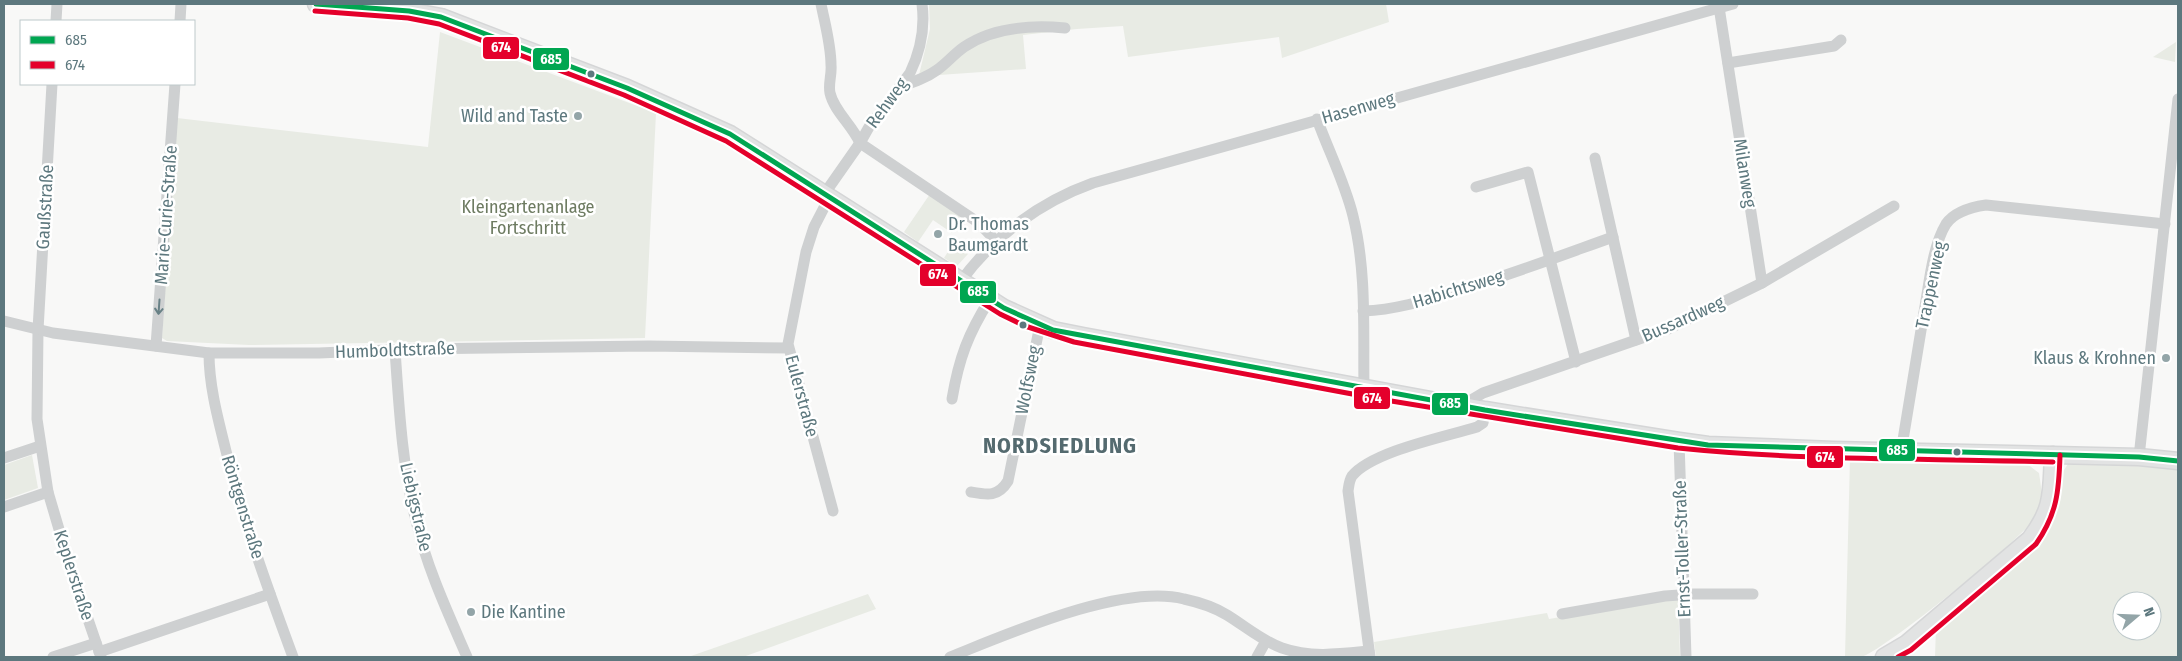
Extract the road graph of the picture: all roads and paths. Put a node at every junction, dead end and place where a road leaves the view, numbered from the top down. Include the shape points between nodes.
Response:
1 (57, 4) edge
2 (181, 4) edge
3 (316, 4) edge
4 (821, 4) edge
5 (922, 4) edge
6 (1733, 4) edge
7 (383, 6) edge
8 (1719, 7) junction
9 (56, 20) edge
10 (180, 20) edge
11 (1065, 28) dead end
12 (1841, 40) dead end
13 (1728, 63) junction
14 (52, 85) edge
15 (175, 85) edge
16 (902, 86) junction
17 (2178, 99) edge
18 (1317, 119) junction
19 (860, 143) junction
20 (1595, 158) dead end
21 (1476, 187) dead end
22 (828, 195) junction
23 (1894, 206) dead end
24 (2165, 224) junction
25 (1613, 237) junction
26 (996, 241) junction
27 (1551, 259) junction
28 (961, 281) junction
29 (1762, 283) junction
30 (990, 299) junction
31 (1363, 311) junction
32 (4, 321) edge
33 (1040, 325) junction
34 (38, 330) junction
35 (1636, 340) junction
36 (156, 346) junction
37 (788, 348) junction
38 (395, 350) junction
39 (209, 353) junction
40 (1576, 362) junction
41 (1364, 389) junction
42 (952, 399) dead end
43 (1461, 406) junction
44 (1485, 410) junction
45 (1678, 441) junction
46 (40, 446) junction
47 (1901, 452) junction
48 (2053, 455) junction
49 (2139, 457) junction
50 (4, 458) edge
51 (2178, 461) edge
52 (48, 492) junction
53 (972, 492) dead end
54 (4, 507) edge
55 (834, 511) dead end
56 (270, 594) junction
57 (1683, 594) junction
58 (1753, 594) dead end
59 (1562, 614) dead end
60 (1266, 641) junction
61 (98, 650) edge
62 (1369, 654) edge
63 (53, 657) edge
64 (293, 657) edge
65 (467, 657) edge
66 (950, 657) edge
67 (1257, 657) edge
68 (1686, 657) edge
69 (1884, 657) edge

1 - 9 street
2 - 10 street
3 - 7 street
4 - 19 street via 832,66 830,92
5 - 16 street, Rehweg via 923,29 915,63
6 - 8 street, Hasenweg
7 - 22 street via 456,22 648,96 730,134
8 - 13 street, Milanweg
8 - 18 street, Hasenweg
11 - 16 street via 1030,27 993,34 964,48 920,80
12 - 13 street via 1834,46
13 - 29 street, Milanweg
14 - 34 street, Gaußstraße
15 -> 36 street, Marie-Curie-Straße
16 - 19 street, Rehweg
17 - 24 street
18 - 26 street, Hasenweg via 1073,190 1037,210
18 - 31 street via 1354,217 1360,253
19 - 22 street, Rehweg
19 - 26 street via 979,222
20 - 25 street
21 - 27 street via 1528,172
22 - 28 street
22 - 37 street, Eulerstraße via 806,252
23 - 29 street, Bussardweg
24 - 47 street, Trappenweg via 1986,205 1957,214 1947,223 1939,239
24 - 49 street
25 - 27 street, Habichtsweg
25 - 35 street
26 - 28 street, Hasenweg
27 - 31 street, Habichtsweg via 1439,296 1387,310
27 - 40 street
28 - 30 street
29 - 35 street, Bussardweg
30 - 33 street
30 - 42 street via 966,340
31 - 41 street
32 - 34 street, Humboldtstraße
33 - 41 street via 1082,336
33 - 53 street, Wolfsweg via 1008,481 999,493 990,496
34 - 36 street, Humboldtstraße
34 - 46 street, Keplerstraße via 36,406
35 - 40 street, Bussardweg
36 - 39 street, Humboldtstraße
37 - 38 street, Humboldtstraße via 649,346
37 - 55 street, Eulerstraße
38 - 39 street, Humboldtstraße
38 - 65 street, Liebigstraße via 401,438 416,521 431,572
39 - 56 street, Röntgenstraße via 209,369 224,443
40 - 43 street, Bussardweg via 1483,393
41 - 43 street
43 - 44 street
44 - 45 street
44 - 62 street via 1483,423 1477,427 1381,457 1365,466 1349,482
45 - 47 street via 1708,445
45 - 57 street, Ernst-Toller-Straße
46 - 50 street
46 - 52 street, Keplerstraße
47 - 48 street
48 - 49 street
48 - 69 street via 2051,498 2044,522 2030,539 1906,644
49 - 51 street
52 - 54 street
52 - 61 street, Keplerstraße
56 - 61 street
56 - 64 street, Röntgenstraße
57 - 58 street
57 - 59 street
57 - 68 street, Ernst-Toller-Straße
60 - 62 street via 1282,649 1314,654
60 - 66 street via 1227,615 1198,603 1166,596 1133,596 1041,622
60 - 67 street
61 - 63 street

